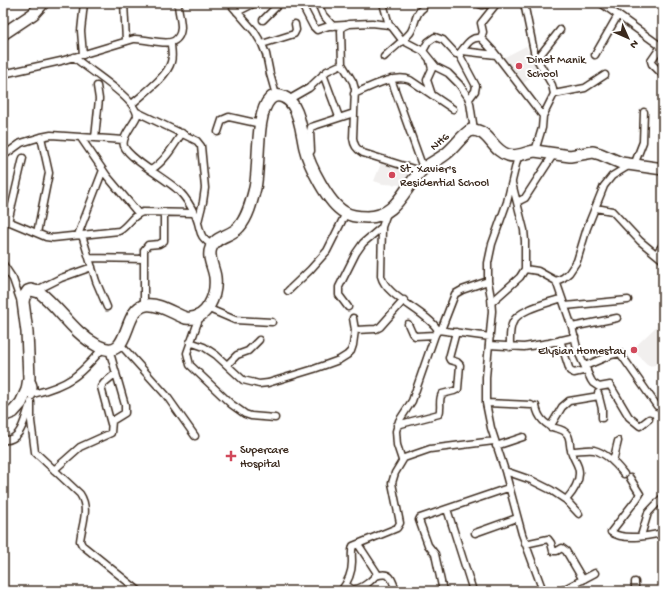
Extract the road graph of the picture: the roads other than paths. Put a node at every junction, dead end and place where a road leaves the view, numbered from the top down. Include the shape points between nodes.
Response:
1 (43, 3) edge
2 (84, 3) edge
3 (124, 3) edge
4 (178, 3) edge
5 (231, 3) edge
6 (255, 3) edge
7 (280, 3) edge
8 (301, 3) edge
9 (318, 3) edge
10 (383, 3) edge
11 (476, 3) edge
12 (491, 3) edge
13 (496, 3) edge
14 (524, 3) edge
15 (601, 3) edge
16 (422, 8) dead end
17 (237, 12) junction
18 (618, 15) junction
19 (263, 20) dead end
20 (295, 24) dead end
21 (345, 25) junction
22 (389, 25) junction
23 (333, 26) junction
24 (560, 30) dead end
25 (3, 34) edge
26 (481, 38) junction
27 (126, 40) junction
28 (402, 40) junction
29 (171, 43) junction
30 (262, 44) junction
31 (423, 51) junction
32 (460, 52) junction
33 (83, 55) junction
34 (496, 55) junction
35 (595, 56) dead end
36 (74, 57) junction
37 (384, 57) dead end
38 (537, 59) junction
39 (430, 60) junction
40 (342, 64) junction
41 (3, 74) edge
42 (323, 74) junction
43 (605, 75) dead end
44 (663, 76) edge
45 (391, 80) junction
46 (97, 86) dead end
47 (354, 94) junction
48 (554, 94) junction
49 (276, 95) junction
50 (432, 95) junction
51 (468, 99) junction
52 (288, 100) junction
53 (132, 104) junction
54 (453, 109) dead end
55 (137, 112) junction
56 (644, 112) dead end
57 (354, 113) junction
58 (543, 116) junction
59 (339, 117) junction
60 (261, 124) junction
61 (474, 130) junction
62 (218, 132) dead end
63 (182, 134) junction
64 (41, 137) junction
65 (81, 138) junction
66 (95, 138) junction
67 (124, 140) junction
68 (535, 151) junction
69 (553, 155) junction
70 (3, 156) edge
71 (307, 156) junction
72 (518, 156) junction
73 (23, 158) dead end
74 (632, 165) junction
75 (663, 169) edge
76 (103, 170) junction
77 (151, 170) junction
78 (422, 170) junction
79 (512, 183) junction
80 (517, 202) junction
81 (596, 208) junction
82 (164, 212) junction
83 (387, 212) junction
84 (138, 213) junction
85 (194, 213) junction
86 (346, 213) junction
87 (6, 220) edge
88 (198, 222) junction
89 (382, 227) junction
90 (37, 233) junction
91 (80, 235) junction
92 (212, 245) junction
93 (663, 245) edge
94 (656, 254) junction
95 (89, 258) junction
96 (144, 259) junction
97 (663, 260) edge
98 (3, 264) edge
99 (92, 267) junction
100 (525, 269) junction
101 (488, 281) junction
102 (556, 281) junction
103 (36, 291) junction
104 (288, 291) dead end
105 (562, 298) junction
106 (404, 300) junction
107 (628, 300) dead end
108 (492, 302) junction
109 (144, 306) junction
110 (565, 306) junction
111 (107, 307) dead end
112 (348, 307) dead end
113 (24, 310) junction
114 (204, 312) junction
115 (353, 318) dead end
116 (617, 318) dead end
117 (272, 322) dead end
118 (408, 324) dead end
119 (572, 327) junction
120 (355, 330) junction
121 (438, 332) junction
122 (456, 332) junction
123 (490, 337) junction
124 (575, 337) junction
125 (259, 340) dead end
126 (560, 340) junction
127 (190, 342) junction
128 (489, 345) junction
129 (111, 347) junction
130 (510, 347) junction
131 (227, 365) junction
132 (586, 368) junction
133 (116, 373) junction
134 (29, 378) junction
135 (596, 386) junction
136 (33, 394) junction
137 (599, 396) junction
138 (31, 402) junction
139 (486, 403) junction
140 (663, 404) edge
141 (3, 415) edge
142 (275, 418) dead end
143 (602, 418) dead end
144 (649, 419) dead end
145 (111, 424) junction
146 (397, 426) junction
147 (550, 427) junction
148 (195, 436) dead end
149 (523, 437) dead end
150 (3, 440) edge
151 (618, 441) dead end
152 (495, 443) junction
153 (571, 451) junction
154 (402, 460) junction
155 (613, 462) junction
156 (54, 470) junction
157 (505, 471) junction
158 (508, 488) junction
159 (663, 497) edge
160 (566, 500) junction
161 (447, 509) junction
162 (579, 514) dead end
163 (517, 518) junction
164 (475, 533) dead end
165 (663, 533) edge
166 (641, 536) junction
167 (358, 544) junction
168 (525, 544) junction
169 (595, 573) dead end
170 (376, 576) junction
171 (583, 580) junction
172 (635, 582) dead end
173 (346, 585) junction
174 (139, 591) edge
175 (341, 591) edge
176 (396, 591) edge
177 (443, 591) edge
178 (473, 591) edge
179 (543, 591) edge
180 (561, 591) edge
181 (635, 591) edge

1 - 25 highway via 33,14
2 - 33 street via 81,25
3 - 27 street
4 - 29 street via 180,35
5 - 17 street
6 - 17 street
7 - 19 street
8 - 23 street via 315,29
9 - 23 street via 323,15
10 - 22 street
11 - 12 street
13 - 26 street via 482,20
14 - 38 street via 532,48
15 - 18 street
16 - 28 street via 410,32
17 - 30 street
18 - 35 street
18 - 44 street via 660,45 651,61
20 - 30 street via 294,34
21 - 22 street
21 - 23 street
21 - 40 street via 341,31
22 - 28 street
24 - 38 street
26 - 32 street via 471,40
26 - 34 street
27 - 29 street via 143,38
27 - 33 street
28 - 31 street
28 - 37 street
29 - 53 street via 172,58 169,68
30 - 49 street
31 - 32 street via 428,42 435,37 442,40 456,54
31 - 39 street
32 - 34 street
32 - 51 street via 476,86
33 - 36 street
34 - 58 street
36 - 41 street
36 - 53 street via 113,86
38 - 48 street via 552,84
39 - 50 street via 432,69 426,80
39 - 51 street via 454,78
40 - 42 street
40 - 47 street via 355,85
42 - 52 street via 309,88
42 - 59 street
43 - 48 street via 585,88
45 - 47 street
45 - 50 street via 406,78
45 - 78 street
46 - 66 street via 99,99
47 - 57 street
48 - 58 street
49 - 52 highway
49 - 60 highway via 267,103
50 - 54 street
51 - 61 street via 472,109
52 - 71 highway via 298,118
53 - 55 street
55 - 63 street
55 - 67 street via 136,120
56 - 74 street via 643,142
57 - 59 street
57 - 78 street via 353,138 358,150
58 - 68 street
59 - 71 street via 312,127 311,151
60 - 62 street via 228,117 222,120
60 - 92 highway via 256,186 248,211 239,228
61 - 72 highway via 482,132 502,153
61 - 78 highway, NH6 / NH6 via 466,133 446,154
63 - 77 street via 164,159
63 - 88 street via 197,141 201,146 204,188
64 - 65 street via 60,135
64 - 70 street via 21,143
64 - 90 street via 50,172
65 - 66 street
65 - 76 street
66 - 67 street
67 - 77 street via 127,150
68 - 69 highway
68 - 72 highway
69 - 74 highway via 570,156 593,152 621,164
69 - 80 street via 525,198
71 - 86 highway via 330,199
72 - 79 street
73 - 87 street
74 - 75 highway
74 - 81 street via 617,172 608,180
76 - 84 street
76 - 91 street
77 - 85 street via 177,189
78 - 83 highway, NH6 / NH6 via 398,202
79 - 80 street
79 - 101 street via 490,249
80 - 100 street via 524,235
81 - 94 street via 612,211
81 - 102 street via 587,228 578,261 563,278
82 - 84 street
82 - 85 street
82 - 96 street via 164,241 146,246
83 - 86 highway via 371,217
83 - 89 street
84 - 91 street via 118,231
85 - 88 street
86 - 104 street via 327,251
87 - 90 street
88 - 92 street via 200,234
89 - 106 street via 382,281
89 - 112 street via 363,243 339,287 340,295
90 - 91 street via 52,238
91 - 95 street
92 - 114 highway via 210,256 216,284 212,300
93 - 94 street
94 - 97 street
95 - 96 street
95 - 99 street
96 - 109 street
98 - 113 street via 13,279
99 - 103 street via 61,278
99 - 111 street
100 - 102 street via 538,271
100 - 108 street via 520,277
101 - 108 street
101 - 121 street via 456,294
102 - 105 street
103 - 113 highway via 26,293
103 - 129 highway via 90,341
105 - 110 street
105 - 130 street via 525,311 515,319 511,328
106 - 120 street via 380,327
106 - 121 street via 432,322
107 - 110 street
108 - 123 street
109 - 114 highway via 154,305 191,319
109 - 129 highway via 131,316 124,339
110 - 119 street
113 - 134 highway
114 - 117 street via 235,320
114 - 127 street
115 - 120 street
116 - 119 street
118 - 121 street via 415,336
119 - 124 street
120 - 131 street via 353,345 347,355 339,360 276,380 259,384 243,380
121 - 122 street
121 - 146 street via 412,401
122 - 123 street
122 - 146 street via 448,358 460,365 458,389 442,394 439,414
123 - 128 street
124 - 126 street
124 - 132 street via 578,352
125 - 131 street
126 - 130 street
126 - 132 street via 570,371 574,373
127 - 131 street via 204,347
127 - 142 street via 187,353 190,365 231,404 251,416
128 - 130 street
128 - 139 street
129 - 133 street
129 - 136 street via 72,379
129 - 148 street via 166,395
132 - 135 street
132 - 140 street via 620,353 657,406
133 - 145 street via 101,387
133 - 145 street via 126,410
134 - 136 street via 34,384
134 - 141 highway via 21,403 13,412
135 - 137 street
135 - 144 street via 610,385 628,417 640,426
136 - 138 street
137 - 143 street
137 - 147 street via 569,401 562,407
138 - 150 street via 19,433 14,438
138 - 156 street via 35,452
139 - 147 street via 534,406 537,414
139 - 152 street
145 - 156 street via 111,433 80,447
146 - 154 street via 396,439
147 - 153 street via 567,433
149 - 152 street
151 - 155 street
152 - 154 street via 430,449
152 - 157 street
153 - 155 street via 592,450
153 - 160 street via 579,477
154 - 167 street via 392,484 400,519 399,526
155 - 166 street via 640,494 611,532 623,537
156 - 174 street via 84,501 86,509 80,541 82,545
157 - 158 street
157 - 160 street via 540,484
158 - 161 street
158 - 163 street
159 - 166 street via 648,512
160 - 162 street
161 - 177 street via 419,520 428,545 435,554
161 - 178 street
163 - 164 street
163 - 168 street
165 - 166 street
167 - 170 street via 376,570
167 - 173 street via 352,549 352,571
168 - 171 street via 548,539 553,551 562,548 566,551
168 - 179 street
169 - 171 street
170 - 173 street via 357,590
170 - 176 street via 388,575
171 - 180 street
172 - 181 street
173 - 175 street

